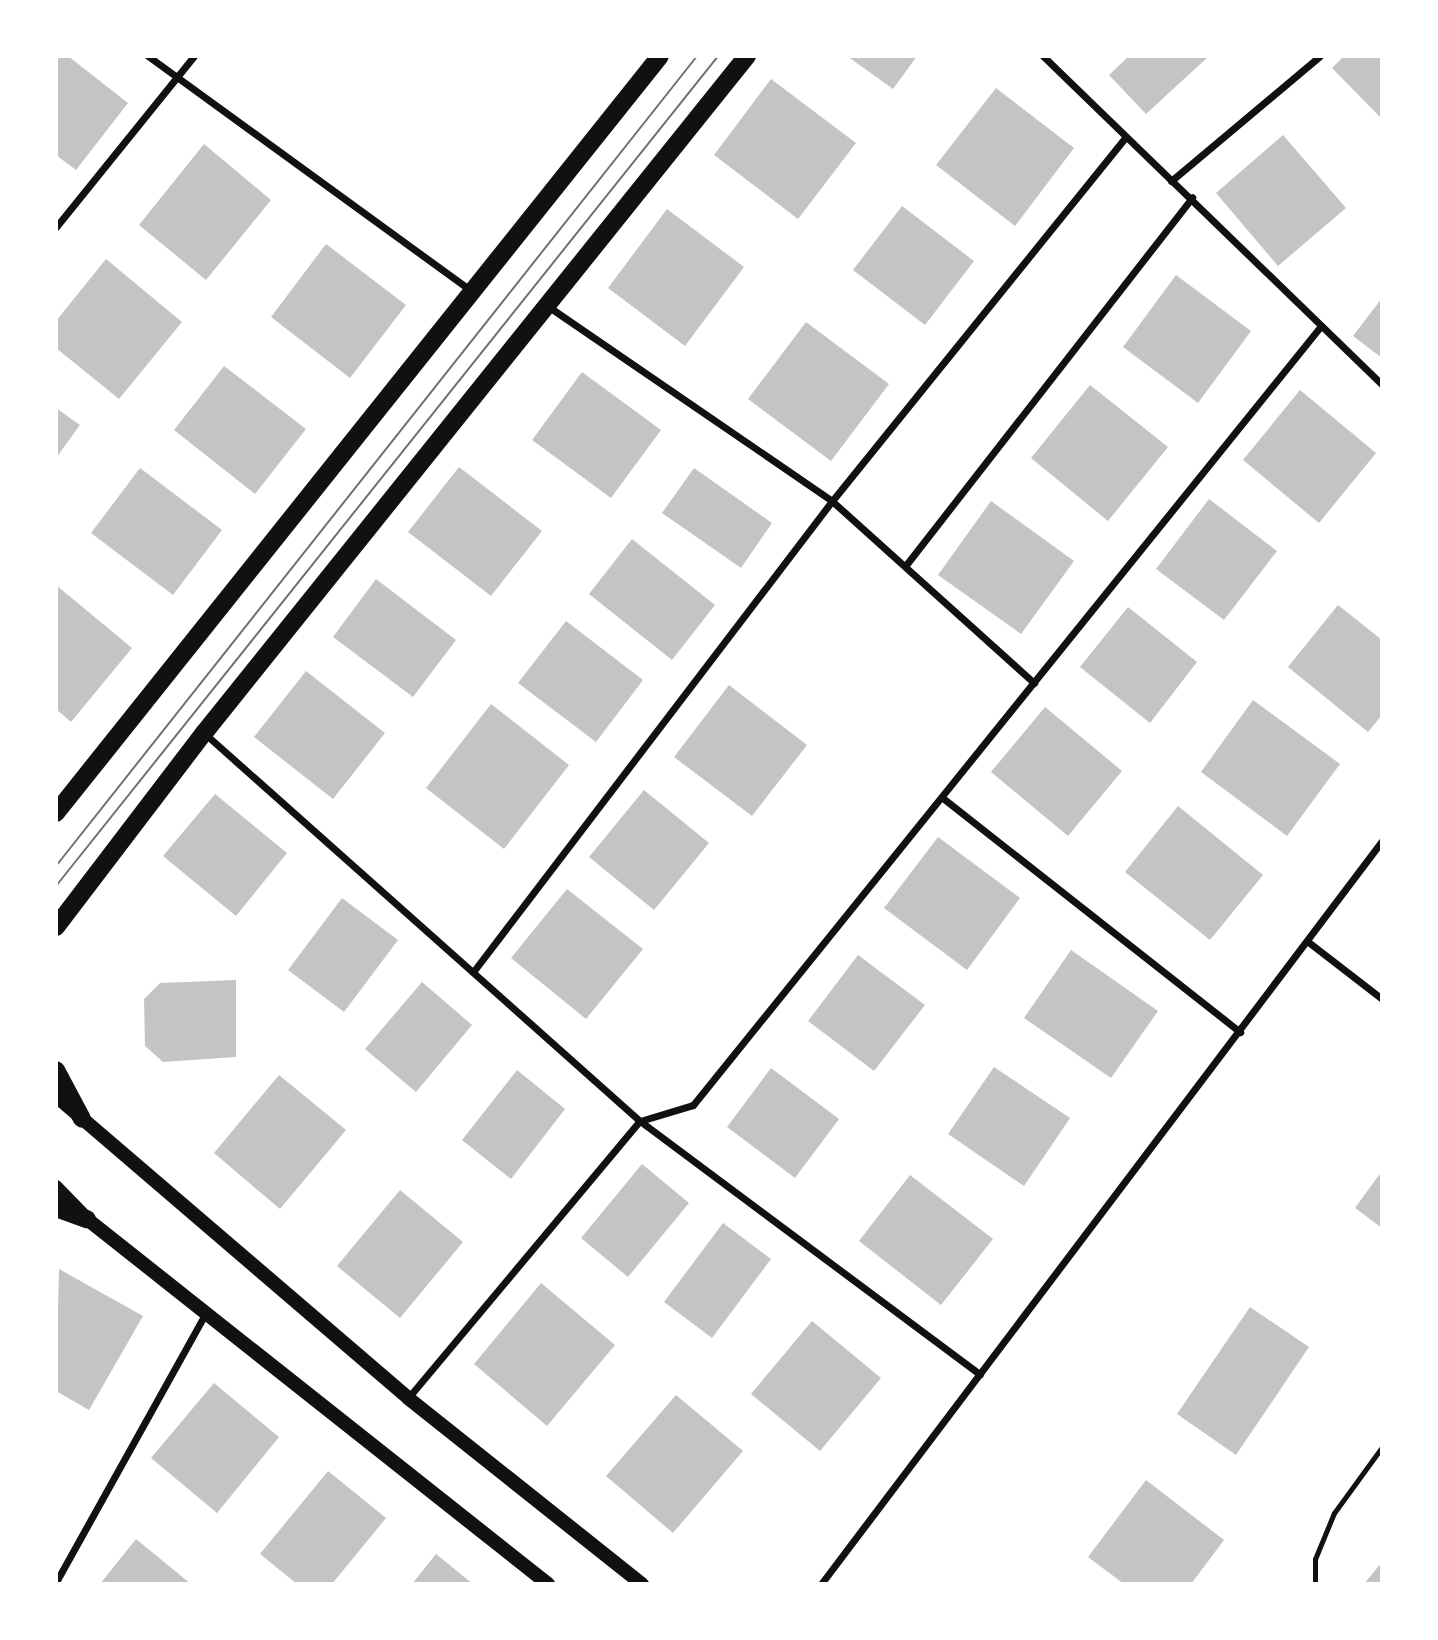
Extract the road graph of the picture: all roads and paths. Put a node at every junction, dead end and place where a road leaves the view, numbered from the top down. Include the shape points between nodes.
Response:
1 (148, 56) edge
2 (194, 56) edge
3 (660, 56) edge
4 (747, 56) edge
5 (1043, 56) edge
6 (1320, 56) edge
7 (178, 77) junction
8 (1126, 137) junction
9 (1171, 181) junction
10 (1192, 197) junction
11 (56, 227) edge
12 (471, 290) junction
13 (547, 306) junction
14 (1321, 326) junction
15 (1382, 386) edge
16 (832, 501) junction
17 (906, 565) junction
18 (1034, 683) junction
19 (204, 733) junction
20 (944, 799) junction
21 (56, 813) edge
22 (1382, 841) edge
23 (61, 920) edge
24 (56, 942) edge
25 (1307, 942) junction
26 (473, 972) junction
27 (1382, 999) edge
28 (1240, 1031) junction
29 (56, 1070) edge
30 (56, 1096) edge
31 (82, 1119) junction
32 (640, 1121) junction
33 (56, 1187) edge
34 (56, 1208) edge
35 (87, 1219) junction
36 (207, 1311) junction
37 (980, 1374) junction
38 (408, 1398) junction
39 (1382, 1447) edge
40 (56, 1582) edge
41 (548, 1584) edge
42 (642, 1584) edge
43 (821, 1584) edge
44 (1315, 1584) edge

1 - 7 street
2 - 7 street
3 - 12 main road
4 - 13 main road
5 - 8 street
6 - 9 street
7 - 11 street
7 - 12 street
8 - 9 street
8 - 16 street
9 - 10 street
10 - 14 street
10 - 17 street
12 - 21 main road
13 - 16 street
13 - 19 main road
14 - 15 street
14 - 18 street
16 - 17 street
16 - 26 street
17 - 18 street
18 - 20 street
19 - 23 main road
19 - 26 street
20 - 28 street
20 - 32 street via 694,1105
22 - 25 street
23 - 24 main road
25 - 27 street
25 - 28 street
26 - 32 street
28 - 37 street
29 - 31 main road
30 - 31 main road
31 - 38 main road
32 - 37 street
32 - 38 street
33 - 35 main road
34 - 35 main road
35 - 36 main road
36 - 40 street
36 - 41 main road
37 - 43 street
38 - 42 main road
39 - 44 lane via 1334,1513 1315,1559

